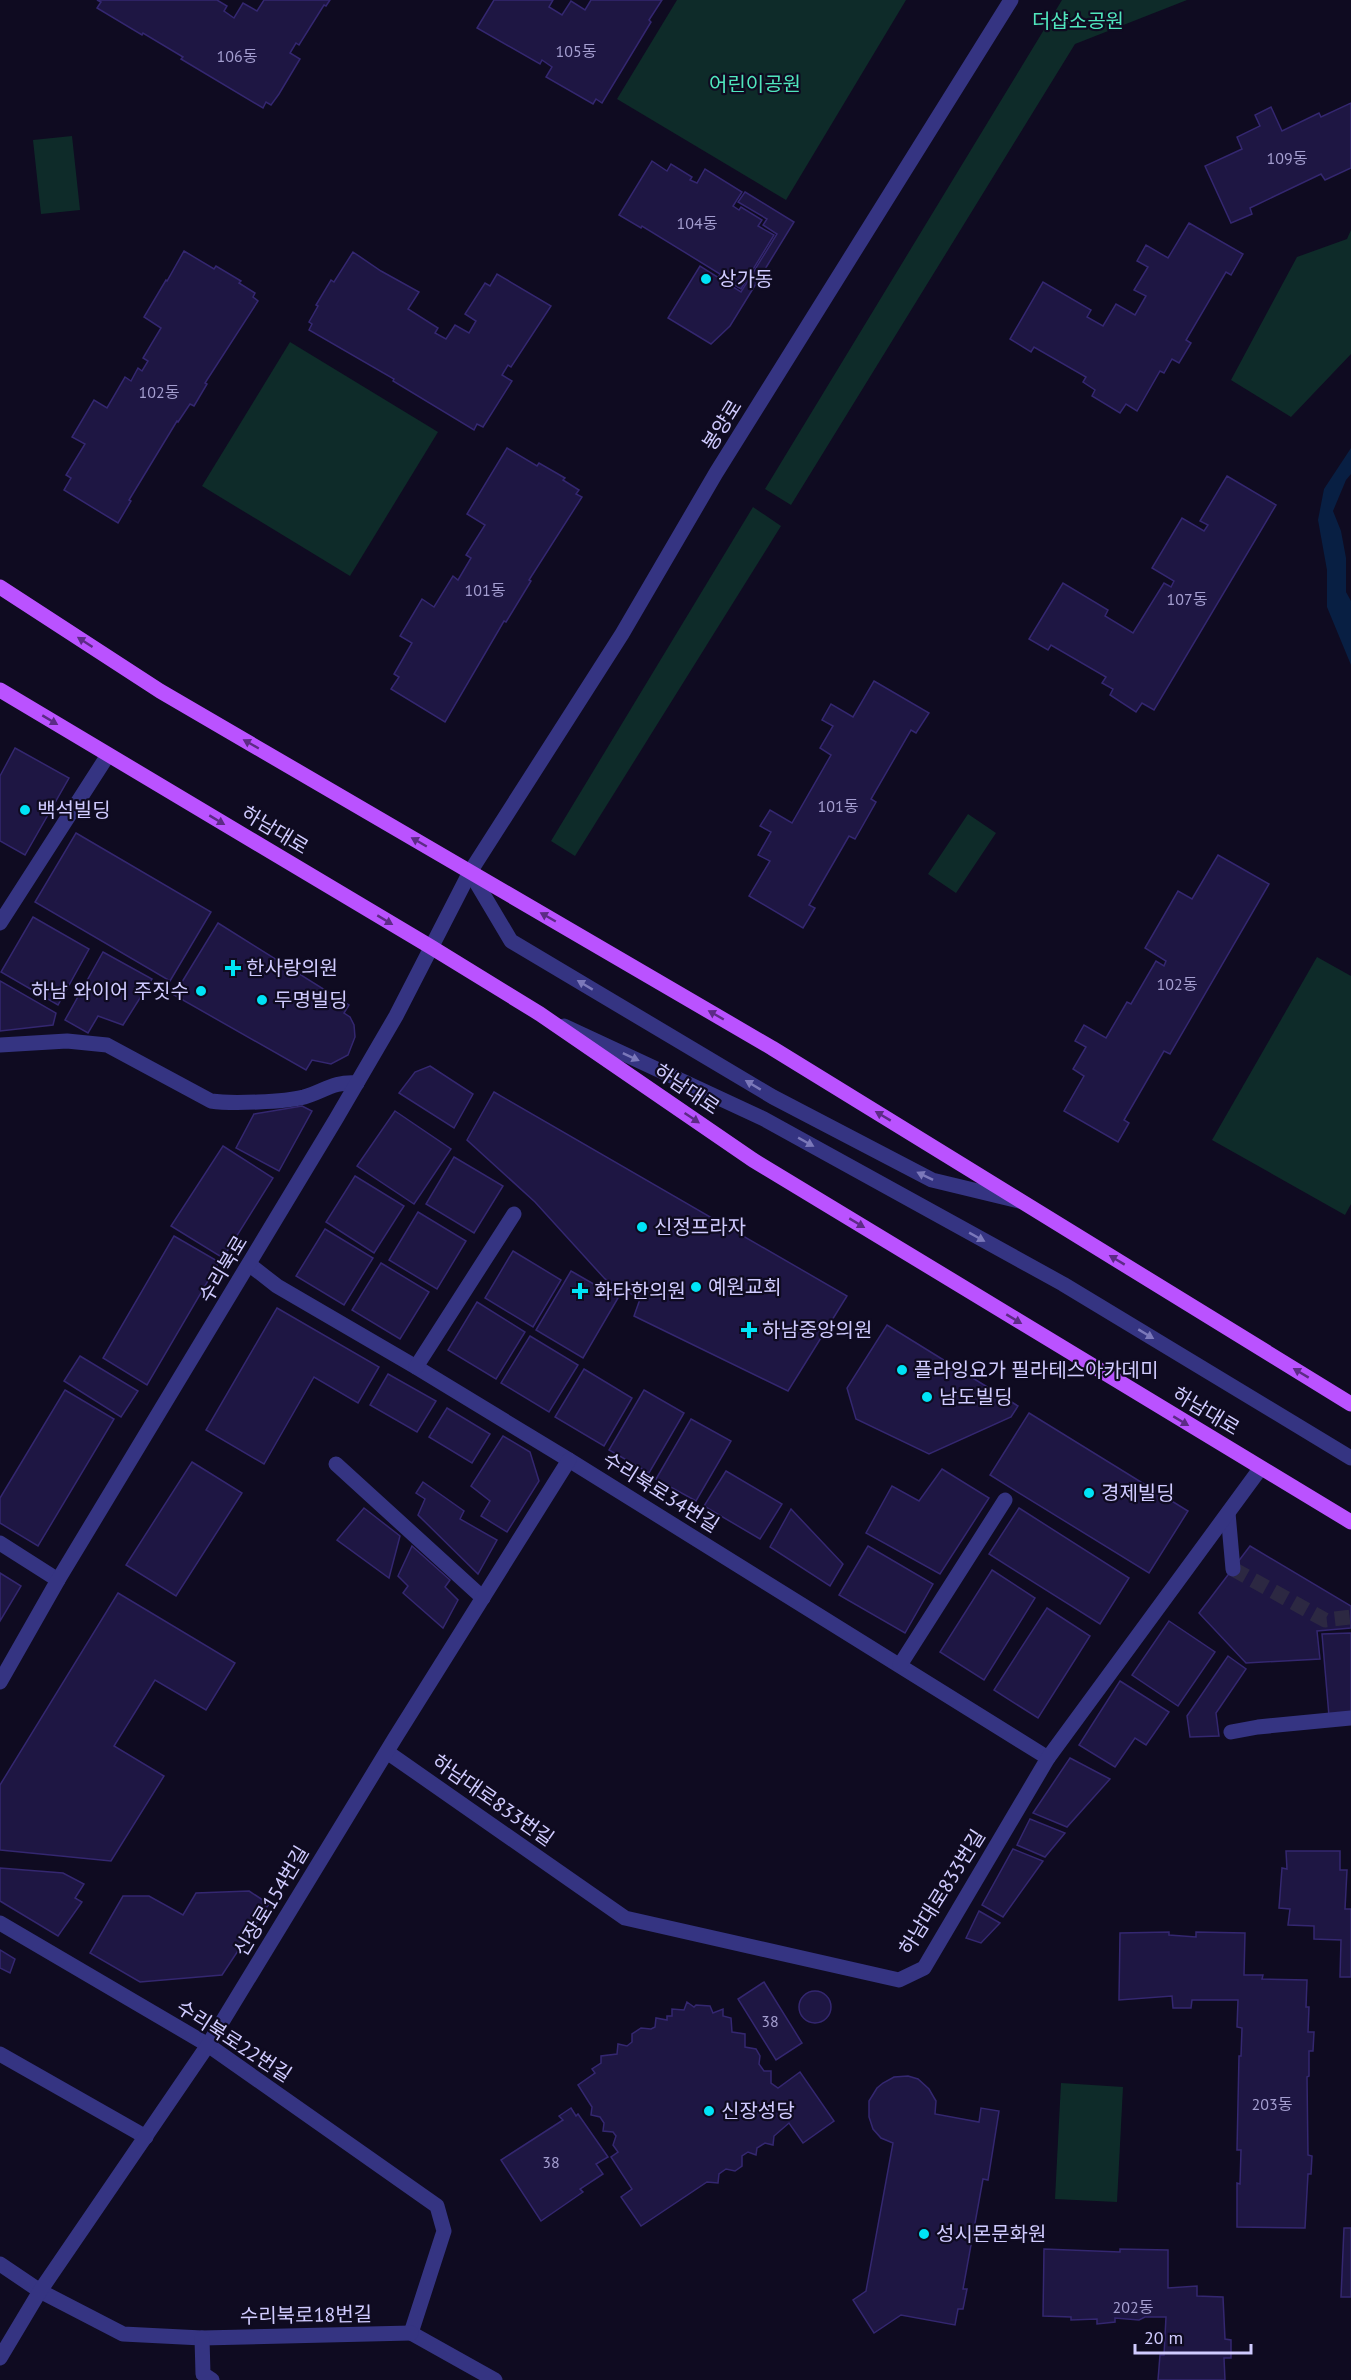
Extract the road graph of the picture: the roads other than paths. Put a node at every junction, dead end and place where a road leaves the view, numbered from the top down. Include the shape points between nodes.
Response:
1 (1011, 0) edge
2 (0, 587) edge
3 (0, 690) edge
4 (108, 755) junction
5 (470, 872) junction
6 (0, 922) edge
7 (431, 947) junction
8 (540, 1014) junction
9 (0, 1045) edge
10 (357, 1083) junction
11 (1022, 1202) junction
12 (514, 1214) dead end
13 (250, 1265) junction
14 (416, 1366) junction
15 (1351, 1404) edge
16 (1351, 1458) edge
17 (569, 1460) junction
18 (336, 1464) dead end
19 (1260, 1469) junction
20 (1005, 1500) dead end
21 (1228, 1513) junction
22 (1351, 1522) edge
23 (0, 1543) edge
24 (1233, 1569) dead end
25 (58, 1580) junction
26 (483, 1598) junction
27 (900, 1665) junction
28 (0, 1682) edge
29 (1351, 1718) edge
30 (1231, 1732) dead end
31 (387, 1752) junction
32 (1048, 1758) junction
33 (0, 1923) edge
34 (208, 2045) junction
35 (0, 2055) edge
36 (146, 2137) junction
37 (0, 2264) edge
38 (40, 2291) junction
39 (411, 2333) junction
40 (202, 2338) junction
41 (0, 2358) edge
42 (212, 2380) edge
43 (495, 2380) edge

1 - 5 street, 봉양로 via 716,473 622,634
5 -> 2 main road via 160,691
3 -> 4 main road, 하남대로
4 - 6 street
4 -> 7 main road, 하남대로
5 - 7 street, 수리북로
11 -> 5 main road via 772,1048
11 -> 5 street via 932,1180 773,1097 511,941
7 - 8 main road, 하남대로
7 - 10 street, 수리북로
8 -> 16 street via 764,1119 1062,1284
8 -> 19 main road, 하남대로 via 753,1160
9 - 10 street via 67,1041 107,1044 211,1101 227,1103 303,1097 341,1082
10 - 13 street, 수리북로
15 -> 11 main road
12 - 14 street
13 - 14 street, 수리북로34번길 via 277,1286
13 - 25 street, 수리북로
14 - 17 street, 수리북로34번길
17 - 26 street, 신장로154번길
17 - 27 street, 수리북로34번길
18 - 26 street
19 - 21 street, 하남대로833번길
19 - 22 main road, 하남대로
20 - 27 street
21 - 24 street
21 - 32 street, 하남대로833번길
23 - 25 street
25 - 28 street, 수리북로
26 - 31 street, 신장로154번길
27 - 32 street, 수리북로34번길
29 - 30 street
31 - 32 street, 하남대로833번길 via 625,1918 899,1980 924,1968
31 - 34 street, 신장로154번길
33 - 34 street, 수리북로22번길
34 - 36 street, 신장로154번길
34 - 39 street, 수리북로22번길 via 437,2206 444,2232
35 - 36 street
36 - 38 street, 신장로154번길
37 - 38 street, 수리북로18번길
38 - 40 street, 수리북로18번길 via 123,2334
38 - 41 street, 신장로154번길
39 - 40 street, 수리북로18번길
39 - 43 street
40 - 42 street via 203,2374

